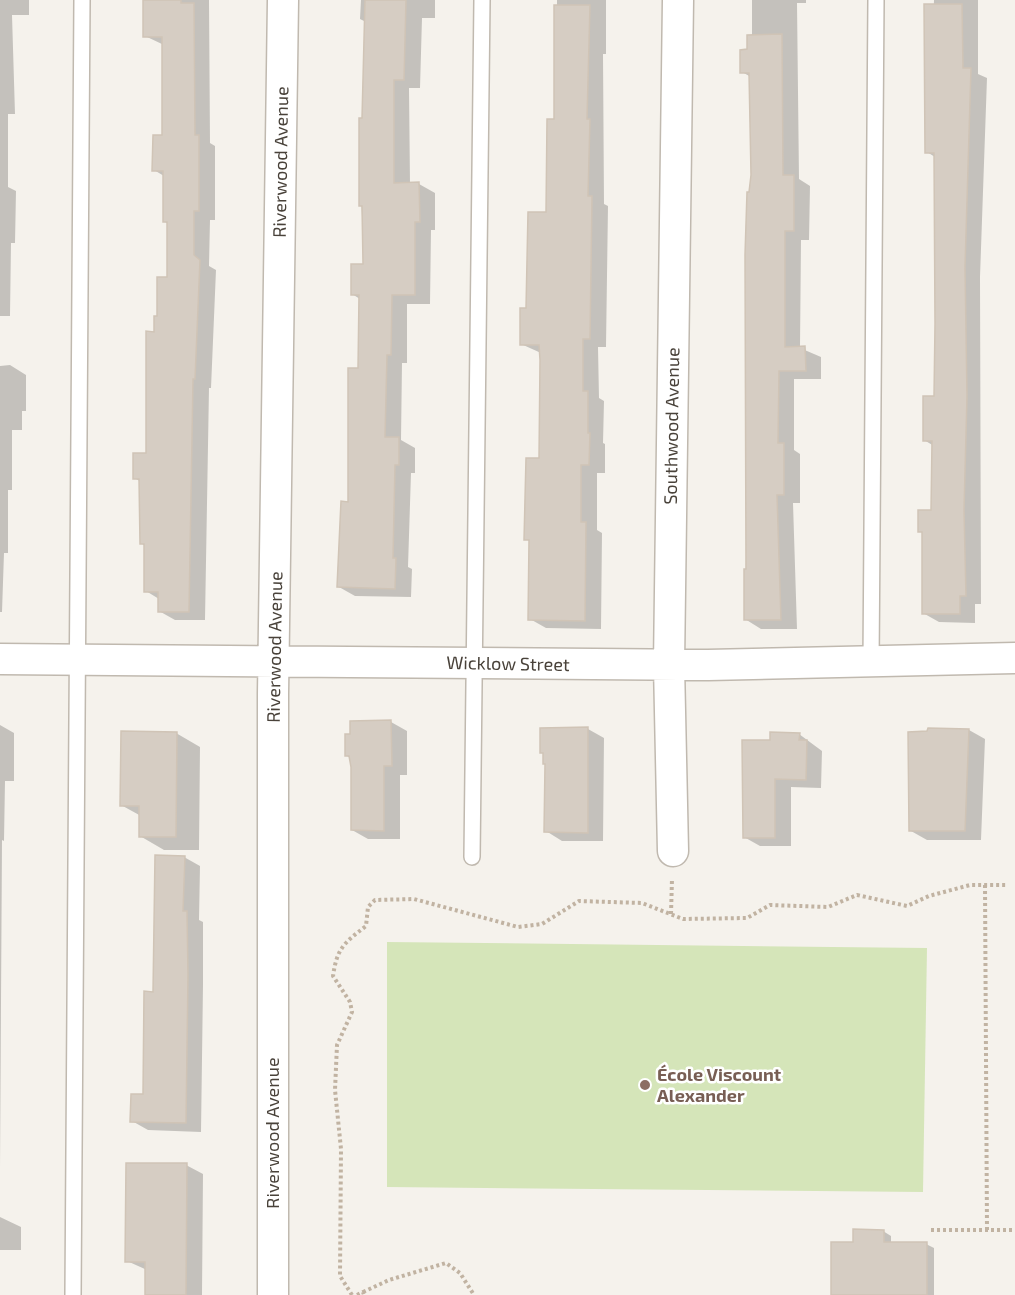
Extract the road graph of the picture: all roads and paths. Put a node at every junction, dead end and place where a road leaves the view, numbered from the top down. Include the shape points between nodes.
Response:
1 (82, 0) edge
2 (283, 0) edge
3 (482, 0) edge
4 (678, 0) edge
5 (876, 0) edge
6 (77, 658) junction
7 (1015, 658) edge
8 (0, 659) edge
9 (275, 661) junction
10 (476, 663) junction
11 (871, 663) junction
12 (669, 665) junction
13 (673, 851) joint
14 (472, 857) dead end
15 (986, 885) junction
16 (1006, 885) dead end
17 (671, 914) junction
18 (931, 1230) dead end
19 (987, 1230) junction
20 (1015, 1230) edge
21 (364, 1294) edge
22 (73, 1295) edge
23 (273, 1295) edge
24 (352, 1295) edge
25 (357, 1295) edge
26 (474, 1295) edge

1 - 6 lane
2 - 9 street, Riverwood Avenue
3 - 10 lane
4 - 12 street, Southwood Avenue
5 - 11 lane
6 - 8 street, Wicklow Street
6 - 9 street, Wicklow Street
6 - 22 lane
7 - 11 street, Wicklow Street
9 - 10 street, Wicklow Street
9 - 23 street, Riverwood Avenue
10 - 12 street, Wicklow Street
10 - 14 lane
11 - 12 street, Wicklow Street
12 - 13 street, Southwood Avenue
13 - 17 path
15 - 16 path
15 - 17 path via 970,885 929,896 908,906 857,896 828,907 770,905 747,918 683,918
15 - 19 path
17 - 24 path via 642,903 579,901 542,924 518,927 414,899 375,900 368,908 366,926 336,954 333,976 351,1002 352,1012 337,1045 335,1090 342,1160 340,1276
18 - 19 path
19 - 20 path
21 - 25 path
21 - 26 path via 388,1280 446,1263 460,1274

